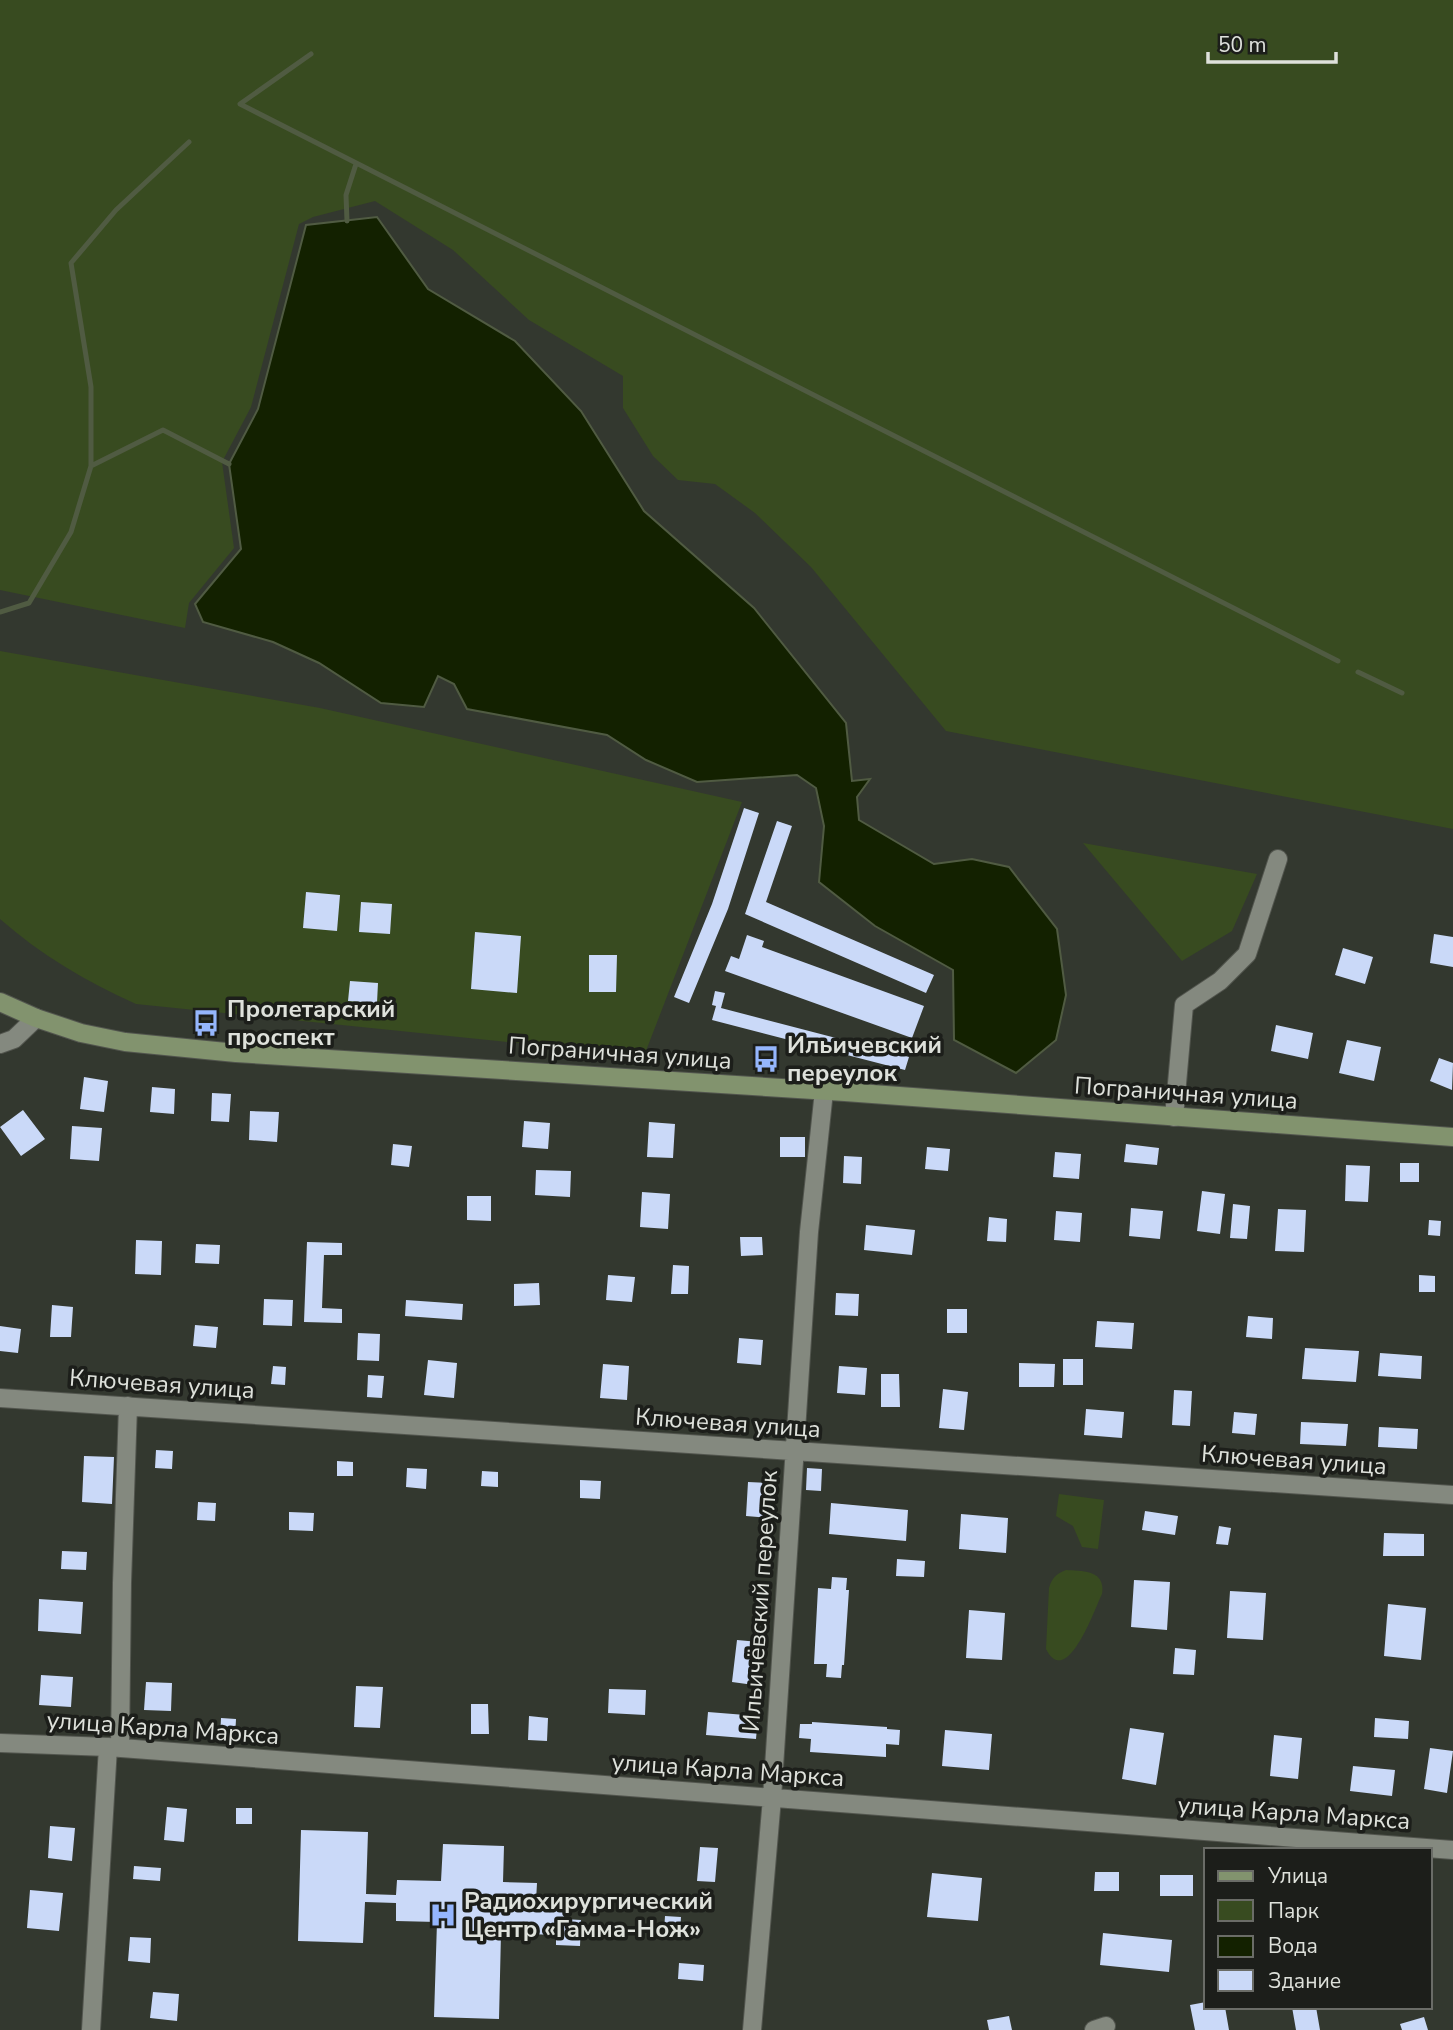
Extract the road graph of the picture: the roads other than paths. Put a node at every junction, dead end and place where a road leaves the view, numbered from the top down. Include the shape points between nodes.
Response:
1 (1278, 859) dead end
2 (0, 1002) edge
3 (36, 1018) junction
4 (0, 1044) edge
5 (824, 1091) junction
6 (1174, 1117) junction
7 (1453, 1138) edge
8 (0, 1398) edge
9 (128, 1406) junction
10 (794, 1453) junction
11 (1453, 1495) edge
12 (0, 1743) edge
13 (114, 1748) junction
14 (772, 1798) junction
15 (1427, 1848) edge
16 (1432, 1848) edge
17 (1453, 1850) edge
18 (91, 2030) edge
19 (752, 2030) edge

1 - 6 street via 1247,954 1220,981 1184,1005
2 - 3 main road, Пограничная улица
3 - 4 street via 13,1039
3 - 5 main road, Пограничная улица via 125,1042 225,1052
5 - 6 main road, Пограничная улица
5 - 10 street, Ильичёвский переулок
6 - 7 main road, Пограничная улица
8 - 9 street, Ключевая улица
9 - 10 street, Ключевая улица
9 - 13 street
10 - 11 street, Ключевая улица
10 - 14 street, Ильичёвский переулок
12 - 13 street, улица Карла Маркса
13 - 14 street, улица Карла Маркса
13 - 18 street
14 - 15 street, улица Карла Маркса
14 - 19 street, Ильичёвский переулок
16 - 17 street, улица Карла Маркса

